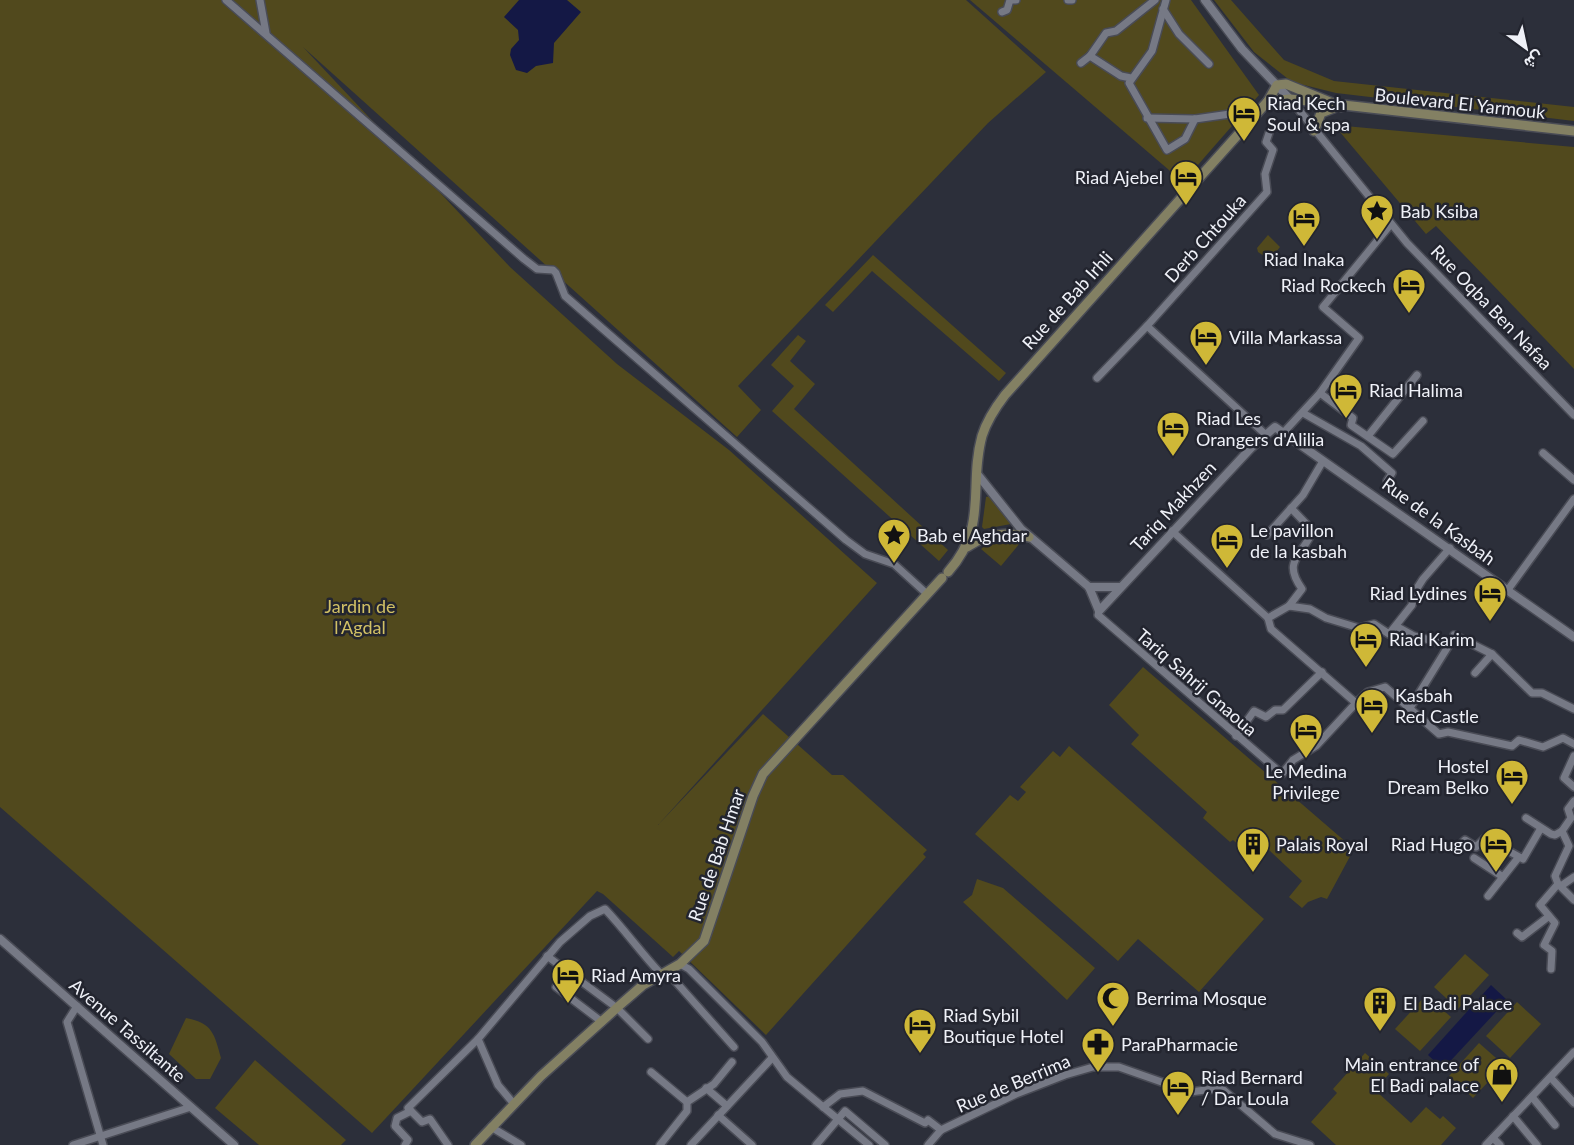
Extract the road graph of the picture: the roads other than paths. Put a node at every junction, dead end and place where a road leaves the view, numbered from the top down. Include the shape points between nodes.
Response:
1 (226, 0) edge
2 (260, 0) edge
3 (1016, 0) edge
4 (1155, 0) edge
5 (1166, 0) edge
6 (1204, 0) edge
7 (1163, 9) junction
8 (1002, 12) dead end
9 (266, 33) junction
10 (1090, 56) junction
11 (1081, 63) dead end
12 (1209, 64) dead end
13 (1131, 78) junction
14 (1277, 85) junction
15 (1290, 99) junction
16 (1268, 101) junction
17 (1342, 106) junction
18 (1237, 113) dead end
19 (1147, 118) junction
20 (1195, 119) junction
21 (1314, 131) junction
22 (1574, 131) edge
23 (1269, 133) dead end
24 (1391, 224) junction
25 (1148, 326) junction
26 (1418, 375) dead end
27 (1097, 378) dead end
28 (1320, 393) junction
29 (1303, 413) junction
30 (1574, 415) edge
31 (1423, 422) dead end
32 (1284, 432) junction
33 (1264, 434) junction
34 (1368, 436) junction
35 (1543, 453) dead end
36 (1323, 461) junction
37 (978, 475) junction
38 (1574, 480) edge
39 (1388, 481) dead end
40 (1574, 499) edge
41 (1291, 507) junction
42 (1172, 531) junction
43 (1267, 535) dead end
44 (1029, 537) junction
45 (967, 547) junction
46 (1450, 548) junction
47 (945, 575) joint
48 (1089, 587) junction
49 (1119, 587) junction
50 (1508, 591) junction
51 (927, 594) junction
52 (1289, 606) junction
53 (1099, 611) junction
54 (1268, 618) junction
55 (1396, 626) junction
56 (1454, 635) dead end
57 (1574, 637) edge
58 (1492, 654) junction
59 (1322, 672) junction
60 (1475, 673) dead end
61 (1356, 703) junction
62 (1410, 708) junction
63 (1574, 709) edge
64 (1236, 736) junction
65 (1574, 744) edge
66 (1574, 756) edge
67 (1574, 787) edge
68 (1574, 801) edge
69 (1526, 818) dead end
70 (1573, 819) edge
71 (1541, 828) junction
72 (1559, 833) junction
73 (1458, 848) dead end
74 (1474, 858) dead end
75 (1518, 858) junction
76 (1503, 877) junction
77 (1574, 877) edge
78 (1558, 883) junction
79 (1488, 896) dead end
80 (1574, 900) edge
81 (1548, 917) junction
82 (1517, 933) dead end
83 (0, 939) edge
84 (547, 956) junction
85 (680, 964) junction
86 (1551, 969) dead end
87 (664, 973) junction
88 (556, 987) dead end
89 (76, 1006) junction
90 (617, 1008) junction
91 (602, 1022) junction
92 (478, 1039) junction
93 (648, 1039) dead end
94 (734, 1047) dead end
95 (1574, 1052) edge
96 (772, 1058) junction
97 (732, 1062) dead end
98 (651, 1072) dead end
99 (1551, 1077) junction
100 (706, 1088) junction
101 (1532, 1097) junction
102 (687, 1102) junction
103 (1574, 1103) edge
104 (514, 1104) junction
105 (727, 1106) junction
106 (191, 1107) junction
107 (824, 1107) junction
108 (411, 1111) junction
109 (718, 1115) junction
110 (1513, 1116) junction
111 (839, 1119) junction
112 (1556, 1125) dead end
113 (491, 1127) junction
114 (941, 1130) junction
115 (100, 1136) junction
116 (1493, 1138) junction
117 (73, 1145) edge
118 (103, 1145) edge
119 (234, 1145) edge
120 (405, 1145) edge
121 (448, 1145) edge
122 (475, 1145) edge
123 (521, 1145) edge
124 (660, 1145) edge
125 (691, 1145) edge
126 (752, 1145) edge
127 (816, 1145) edge
128 (869, 1145) edge
129 (885, 1145) edge
130 (928, 1145) edge
131 (1310, 1145) edge
132 (1486, 1145) edge
133 (1500, 1145) edge
134 (1537, 1145) edge

1 - 9 street
2 - 9 street
3 - 8 street via 1010,0 1007,10
4 - 10 street via 1116,31 1106,33
5 - 7 street
6 - 14 street, Rue Oqba Ben Nafaa via 1242,49
7 - 12 street via 1179,34
7 - 13 street via 1152,51
9 - 51 street via 524,259 537,269 556,273 565,296 846,540 865,554 894,564
10 - 11 street
10 - 13 street
13 - 19 street via 1129,83
14 - 15 street, Rue Oqba Ben Nafaa
14 - 16 main road, Rue de Bab Irhli
14 - 17 main road, Boulevard El Yarmouk via 1286,84
15 - 16 main road
15 - 17 main road, Boulevard El Yarmouk
15 - 21 street, Rue Oqba Ben Nafaa
16 - 37 main road, Rue de Bab Irhli via 1005,395 986,426
17 - 21 main road via 1321,113
17 - 22 main road, Boulevard El Yarmouk
18 - 20 street
19 - 20 street
19 - 20 street via 1167,150 1185,139
21 - 24 street, Rue Oqba Ben Nafaa
23 - 25 street, Derb Chtouka via 1266,142 1273,150 1265,174 1267,192
24 - 28 street via 1323,307 1359,338
24 - 30 street, Rue Oqba Ben Nafaa
25 - 27 street, Derb Chtouka
25 - 33 street
26 - 34 street
28 - 29 street
28 - 34 street via 1353,418 1351,425
29 - 32 street
29 - 39 street via 1361,446 1392,473
31 - 34 street via 1393,454
32 - 33 street via 1275,427
32 - 36 street, Rue de la Kasbah
33 - 42 street, Tariq Makhzen
35 - 38 street
36 - 41 street via 1306,491
36 - 46 street, Rue de la Kasbah
37 - 44 street
37 - 45 main road, Rue de Bab Irhli
40 - 50 street
41 - 43 street
41 - 52 street via 1312,531 1292,564 1302,589
42 - 49 street, Tariq Makhzen
42 - 54 street
44 - 45 main road via 994,535
44 - 48 street
45 - 47 main road, Rue de Bab Irhli
46 - 50 street, Rue de la Kasbah
46 - 55 street via 1423,579 1412,605
47 - 51 main road, Rue de Bab Hmar
48 - 49 street
48 - 53 street
49 - 53 street, Tariq Makhzen
50 - 57 street, Rue de la Kasbah
51 - 85 main road, Rue de Bab Hmar via 763,774 709,930 704,941
52 - 54 street
52 - 55 street via 1310,609 1359,628 1374,624 1389,634
53 - 64 street, Tariq Sahrij Gnaoua via 1098,615
54 - 59 street via 1271,629
55 - 62 street via 1414,636 1449,645
56 - 58 street
58 - 60 street
58 - 63 street via 1532,693 1542,693
59 - 61 street
59 - 64 street via 1283,710 1266,717 1254,711
61 - 62 street via 1368,692 1385,687
61 - 64 street, Tariq Sahrij Gnaoua via 1316,746 1293,760 1282,774
62 - 65 street via 1439,734 1448,732 1512,746 1519,740 1541,747 1563,738
66 - 67 street via 1564,778
68 - 70 street via 1568,809
69 - 71 street
70 - 72 street
71 - 72 street
71 - 75 street via 1524,858
72 - 78 street via 1569,846 1562,859
73 - 75 street via 1465,840 1476,847 1485,838
74 - 76 street
75 - 76 street
76 - 79 street
77 - 78 street
78 - 80 street
78 - 81 street via 1540,905
81 - 82 street via 1522,938
81 - 86 street via 1557,920 1544,945 1552,951
83 - 89 street, Avenue Tassiltante
84 - 87 street via 590,916 605,909 632,937 641,953
84 - 90 street
84 - 92 street
85 - 87 main road, Rue de Bab Hmar
85 - 96 street via 762,1042
87 - 90 main road, Rue de Bab Hmar
87 - 94 street
88 - 91 street
89 - 106 street, Avenue Tassiltante
89 - 115 street via 67,1022
90 - 91 main road, Rue de Bab Hmar
90 - 93 street
91 - 104 main road, Rue de Bab Hmar
92 - 104 street via 498,1085
92 - 108 street via 408,1108
95 - 99 street
96 - 105 street
96 - 107 street via 793,1083
97 - 100 street
98 - 102 street
99 - 101 street
99 - 103 street
100 - 102 street
100 - 105 street
101 - 110 street
101 - 112 street
102 - 124 street via 687,1111
104 - 113 main road, Rue de Bab Hmar
105 - 109 street
106 - 115 street
106 - 119 street, Avenue Tassiltante
107 - 111 street
107 - 114 street via 840,1094 863,1091 926,1123 928,1120
108 - 120 street via 397,1118 395,1126 408,1140
108 - 121 street via 422,1122 430,1119
109 - 125 street
109 - 126 street
110 - 116 street
110 - 134 street
111 - 127 street
111 - 128 street
111 - 129 street via 845,1111
113 - 122 main road, Rue de Bab Hmar
113 - 123 street
114 - 130 street, Rue de Berrima
114 - 131 street, Rue de Berrima via 1035,1086 1085,1069 1110,1066 1190,1092 1221,1088 1275,1134
115 - 117 street
115 - 118 street
116 - 132 street
116 - 133 street

